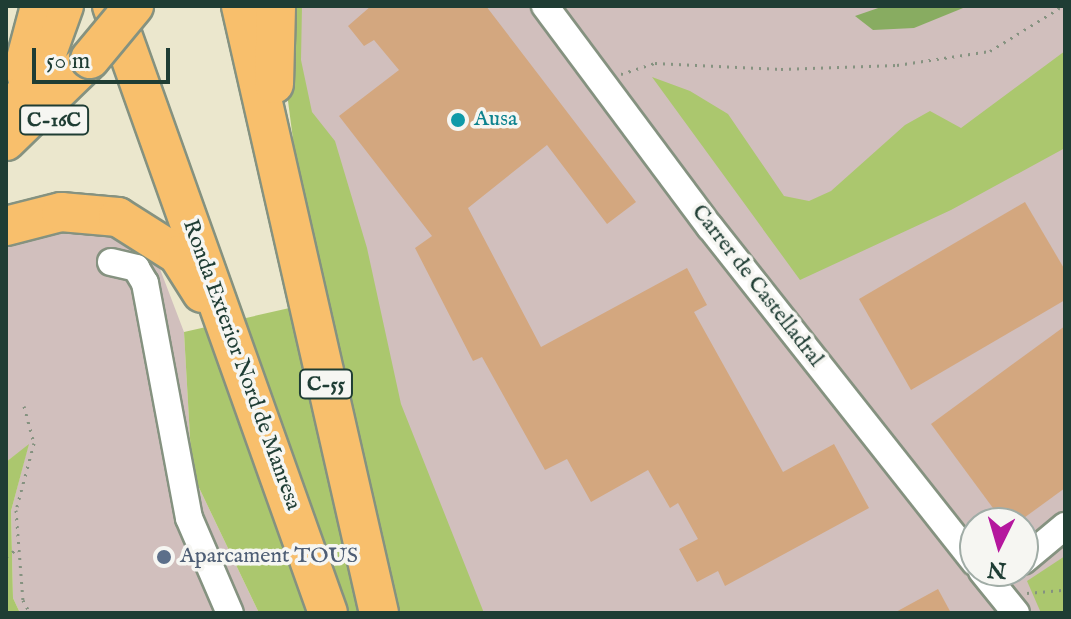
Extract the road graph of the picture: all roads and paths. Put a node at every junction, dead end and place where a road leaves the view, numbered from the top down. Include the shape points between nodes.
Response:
1 (37, 6) edge
2 (67, 6) edge
3 (100, 6) edge
4 (112, 6) edge
5 (134, 6) edge
6 (241, 6) edge
7 (276, 6) edge
8 (545, 6) edge
9 (1063, 6) edge
10 (93, 66) junction
11 (605, 86) junction
12 (17, 100) edge
13 (150, 119) junction
14 (6, 141) edge
15 (277, 155) junction
16 (6, 162) edge
17 (90, 212) junction
18 (6, 226) edge
19 (6, 246) edge
20 (111, 262) dead end
21 (24, 406) dead end
22 (271, 448) junction
23 (1065, 526) edge
24 (959, 541) edge
25 (18, 548) junction
26 (1039, 548) edge
27 (6, 557) edge
28 (1006, 587) edge
29 (1065, 590) edge
30 (30, 613) edge
31 (230, 613) edge
32 (328, 613) edge
33 (379, 613) edge

1 - 12 main road via 20,46
2 - 12 main road, C-16C via 55,52
3 - 13 highway
4 - 13 highway
5 - 10 highway, bridge
6 - 15 highway, C-55
7 - 15 highway
8 - 11 street, Carrer de Castelladral
9 - 11 path via 990,51 897,65 781,69 655,63 627,69
10 - 14 highway
10 - 16 main road, C-16C
11 - 24 street, Carrer de Castelladral
13 - 22 highway, Ronda Exterior Nord de Manresa
15 - 33 highway, C-55
17 - 18 highway via 61,212
17 - 19 street
17 - 22 highway via 141,227 178,255 191,273 237,393
20 - 31 street via 136,268 145,283 189,518
21 - 25 path via 34,443 16,510
22 - 32 highway, Ronda Exterior Nord de Manresa
23 - 26 street
25 - 27 path
25 - 30 path via 23,600
28 - 29 path

